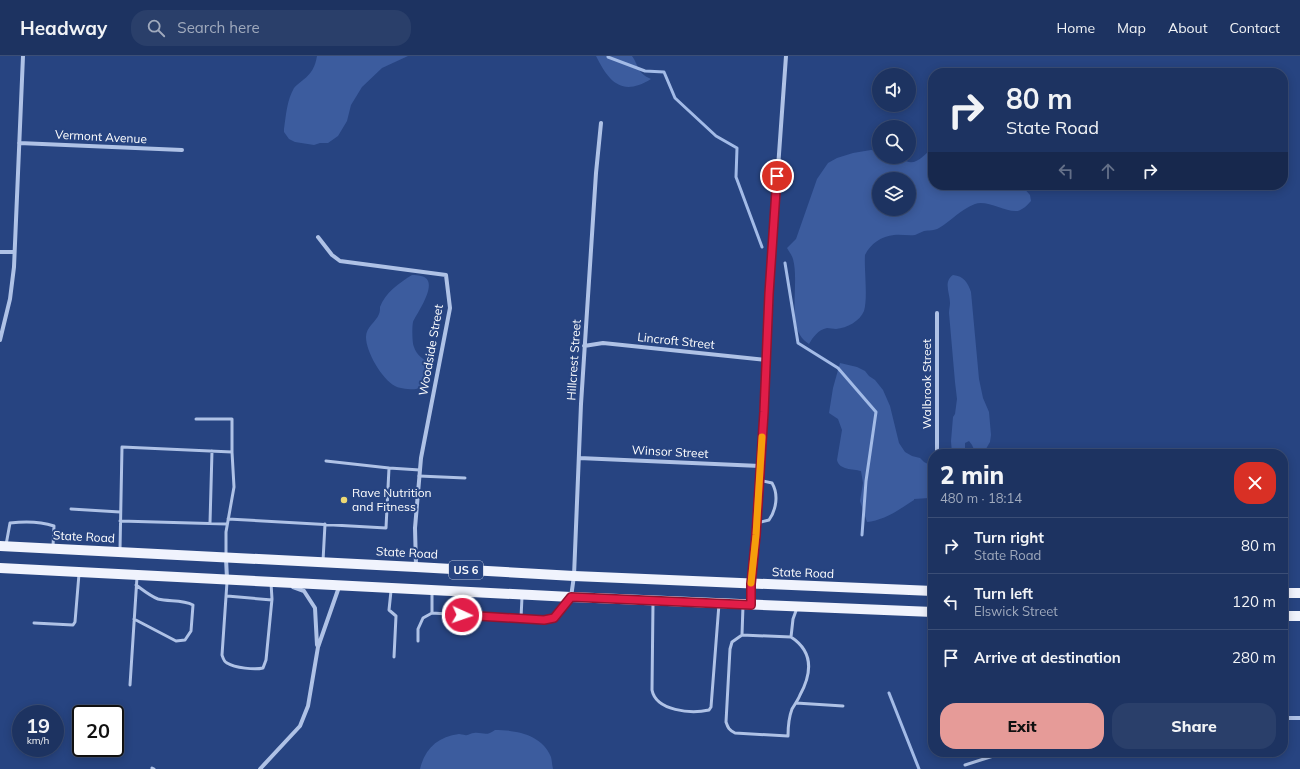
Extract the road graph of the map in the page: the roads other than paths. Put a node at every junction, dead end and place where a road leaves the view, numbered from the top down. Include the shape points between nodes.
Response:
1 (23, 56) edge
2 (786, 56) edge
3 (601, 123) dead end
4 (19, 143) junction
5 (182, 150) dead end
6 (318, 236) dead end
7 (0, 252) edge
8 (14, 252) junction
9 (936, 313) dead end
10 (0, 340) edge
11 (584, 346) junction
12 (766, 360) junction
13 (196, 419) dead end
14 (937, 449) edge
15 (212, 451) junction
16 (232, 452) junction
17 (579, 458) junction
18 (326, 461) dead end
19 (760, 466) junction
20 (389, 468) junction
21 (420, 470) junction
22 (419, 476) junction
23 (465, 478) dead end
24 (759, 480) junction
25 (71, 509) dead end
26 (120, 512) junction
27 (228, 519) junction
28 (120, 521) junction
29 (210, 523) junction
30 (757, 523) junction
31 (227, 524) junction
32 (325, 524) junction
33 (3, 546) edge
34 (53, 549) junction
35 (120, 552) junction
36 (226, 557) junction
37 (323, 562) junction
38 (416, 567) junction
39 (0, 568) edge
40 (79, 572) junction
41 (574, 576) junction
42 (136, 580) junction
43 (227, 580) junction
44 (270, 582) junction
45 (284, 583) junction
46 (751, 584) junction
47 (339, 586) junction
48 (391, 589) junction
49 (432, 591) junction
50 (928, 592) edge
51 (1288, 593) edge
52 (1300, 593) edge
53 (522, 595) junction
54 (227, 596) junction
55 (571, 597) junction
56 (272, 600) junction
57 (654, 601) junction
58 (719, 604) junction
59 (747, 605) junction
60 (797, 607) junction
61 (928, 612) edge
62 (432, 613) junction
63 (1288, 616) edge
64 (1300, 616) edge
65 (522, 618) junction
66 (134, 619) junction
67 (34, 623) dead end
68 (742, 635) junction
69 (791, 637) junction
70 (418, 641) dead end
71 (318, 647) junction
72 (394, 658) dead end
73 (130, 685) dead end
74 (796, 703) junction
75 (843, 706) dead end
76 (1288, 718) edge
77 (1300, 718) edge
78 (990, 757) edge
79 (965, 765) dead end
80 (260, 769) edge

1 - 4 street
2 - 12 street
3 - 11 street, Hillcrest Street
4 - 5 street, Vermont Avenue
4 - 8 street
6 - 21 street, Woodside Street via 340,261 446,275 450,308 420,458
7 - 8 street
8 - 10 street via 10,300
9 - 14 street, Walbrook Street
11 - 12 street, Lincroft Street via 603,343
11 - 17 street, Hillcrest Street
12 - 19 street
13 - 16 lane via 232,419
15 - 16 lane
15 - 26 lane via 122,447
15 - 29 lane
16 - 27 lane via 234,487
17 - 19 street, Winsor Street
17 - 41 street, Hillcrest Street
18 - 20 lane
19 - 24 street
20 - 21 lane
20 - 32 lane via 386,528
21 - 22 street, Woodside Street
22 - 23 lane
22 - 38 street, Woodside Street via 415,528
24 - 30 street
24 - 30 lane via 772,483 776,499 774,513 769,520
25 - 26 lane
26 - 28 lane
27 - 31 lane
27 - 32 lane
28 - 29 lane
28 - 35 lane
29 - 31 lane
30 - 46 street
31 - 36 lane
32 - 37 lane
33 - 34 main road, State Road / US 6
33 - 34 lane via 10,523 43,522 54,526
34 - 35 main road, State Road / US 6
35 - 36 main road, State Road / US 6
36 - 37 main road, State Road / US 6
36 - 43 street
37 - 38 main road, State Road / US 6
38 - 41 main road, State Road / US 6
39 - 40 main road, US 6
40 - 42 main road, US 6
40 - 67 lane via 73,625
41 - 46 main road, State Road / US 6
41 - 55 street, Hillcrest Street
42 - 43 main road, US 6
42 - 66 lane
42 - 66 lane via 148,594 158,599 188,602 192,605 191,631 185,640 176,641
43 - 44 main road, US 6
43 - 54 lane
44 - 45 main road, US 6
44 - 56 lane
45 - 47 main road, US 6
45 - 71 street via 304,591 315,608
46 - 50 main road, State Road / US 6
46 - 59 street
47 - 48 main road, US 6
47 - 71 street
48 - 49 main road, US 6
48 - 72 lane via 389,610 396,616
49 - 53 main road, US 6
49 - 62 lane
51 - 52 main road
53 - 55 main road, US 6
53 - 65 lane
54 - 56 lane
54 - 56 lane via 223,659 234,666 257,670 263,668 266,660
55 - 57 main road, US 6
55 - 65 lane via 554,618
57 - 58 main road, US 6
57 - 58 lane via 653,696 670,708 701,712 711,707
58 - 59 main road, US 6
59 - 60 main road, US 6
59 - 68 lane
60 - 61 main road, US 6
60 - 69 lane
62 - 65 lane
62 - 70 lane via 423,618 418,629
63 - 64 main road
66 - 73 lane
68 - 69 lane
68 - 74 lane via 732,642 730,650 726,722 730,731 788,736 789,721
69 - 74 lane via 802,647 809,660 807,681
71 - 80 street via 308,706 300,726
74 - 75 lane
76 - 77 street
78 - 79 lane

